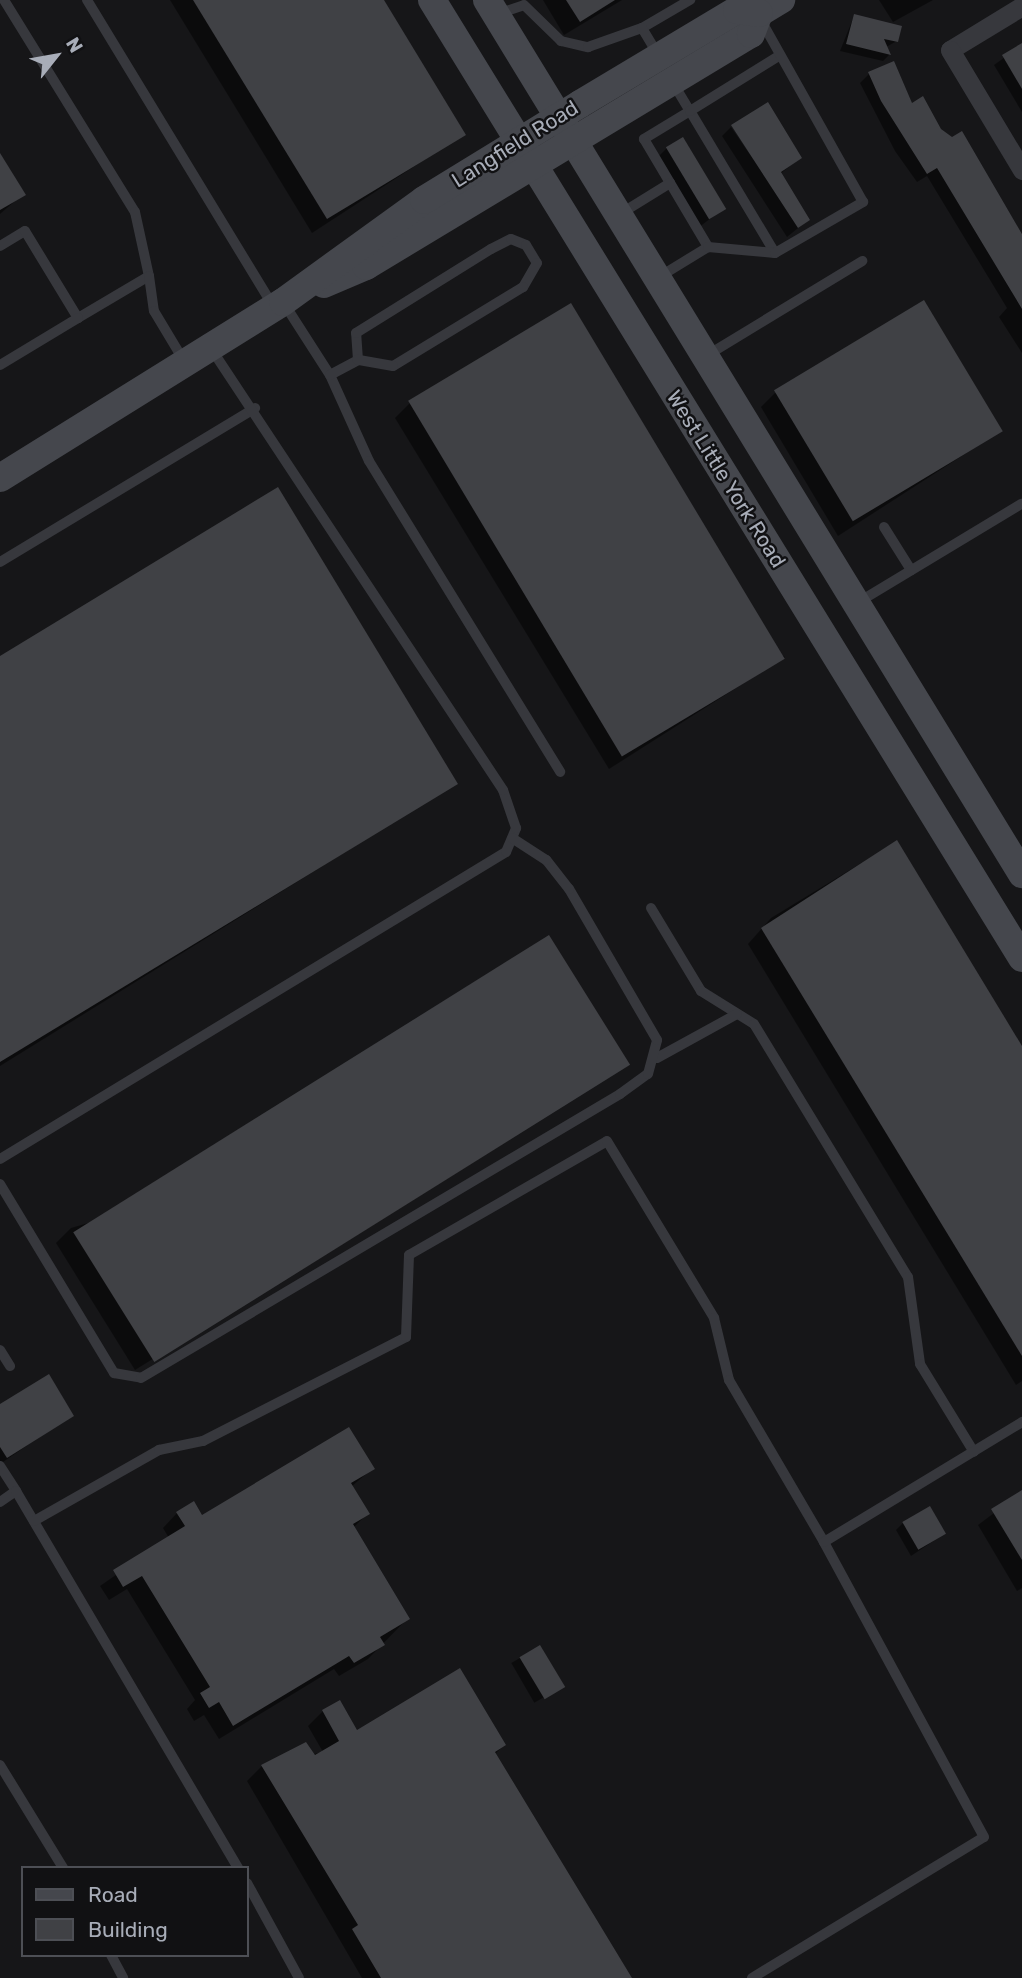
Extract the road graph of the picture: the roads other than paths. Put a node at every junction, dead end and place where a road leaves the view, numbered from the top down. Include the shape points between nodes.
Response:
1 (5, 0) edge
2 (87, 0) edge
3 (432, 0) edge
4 (690, 0) edge
5 (1022, 6) edge
6 (492, 7) edge
7 (760, 12) edge
8 (642, 28) junction
9 (659, 57) junction
10 (777, 57) junction
11 (672, 82) junction
12 (690, 111) junction
13 (560, 117) junction
14 (575, 141) junction
15 (519, 142) junction
16 (533, 166) junction
17 (1022, 170) edge
18 (670, 183) junction
19 (619, 215) junction
20 (0, 246) edge
21 (708, 247) junction
22 (775, 253) junction
23 (862, 261) dead end
24 (149, 275) junction
25 (657, 278) junction
26 (279, 305) junction
27 (78, 318) junction
28 (210, 347) junction
29 (705, 356) junction
30 (358, 360) junction
31 (185, 363) junction
32 (0, 365) edge
33 (330, 375) junction
34 (255, 408) junction
35 (747, 425) junction
36 (709, 450) junction
37 (0, 478) edge
38 (1021, 504) edge
39 (884, 527) dead end
40 (0, 562) edge
41 (911, 570) junction
42 (856, 603) junction
43 (920, 708) junction
44 (883, 732) junction
45 (560, 772) dead end
46 (512, 838) junction
47 (1022, 874) edge
48 (651, 908) dead end
49 (1022, 958) edge
50 (737, 1014) junction
51 (657, 1058) junction
52 (0, 1159) edge
53 (0, 1184) edge
54 (0, 1350) edge
55 (10, 1366) dead end
56 (1022, 1422) edge
57 (974, 1452) junction
58 (0, 1466) edge
59 (16, 1491) junction
60 (0, 1502) edge
61 (34, 1521) junction
62 (824, 1542) junction
63 (0, 1765) edge
64 (62, 1866) edge
65 (237, 1866) edge
66 (248, 1885) edge
67 (112, 1957) edge
68 (123, 1978) edge
69 (299, 1978) edge
70 (752, 1978) edge

1 - 24 lane via 135,212
2 - 26 lane
3 - 15 main road, West Little York Road
4 - 8 lane
5 - 17 street via 950,50
6 - 8 lane via 535,9 561,41 575,47
6 - 13 main road
7 - 9 main road, Langfield Road via 737,10
7 - 10 lane
7 - 11 main road, Langfield Road
8 - 9 lane
9 - 11 lane
9 - 13 main road, Langfield Road
10 - 12 lane
10 - 22 lane via 863,202
11 - 12 lane
11 - 14 main road, Langfield Road
12 - 18 lane via 644,139
12 - 22 lane
13 - 14 main road
13 - 15 main road, Langfield Road
14 - 16 main road, Langfield Road
14 - 19 main road
15 - 16 main road, West Little York Road
15 - 26 main road, Langfield Road via 355,246
16 - 26 main road, Langfield Road via 366,266
16 - 36 main road, West Little York Road
18 - 19 lane
18 - 21 lane
19 - 25 main road
20 - 27 lane via 25,231
21 - 22 lane
21 - 25 lane
23 - 29 lane
24 - 27 lane
24 - 31 lane via 154,311
25 - 29 main road
26 - 28 main road, Langfield Road
26 - 33 lane
27 - 32 lane
28 - 31 main road, Langfield Road
28 - 34 lane
29 - 35 main road
30 - 30 lane via 356,333 491,249 511,239 526,245 537,262 523,287 394,366
30 - 33 lane
31 - 37 main road, Langfield Road
33 - 45 lane via 369,461
34 - 40 lane
34 - 46 lane via 503,790 516,828
35 - 36 main road
35 - 42 main road
36 - 44 main road, West Little York Road
38 - 41 lane
39 - 41 lane
41 - 42 lane
42 - 43 main road
43 - 44 main road
43 - 47 main road
44 - 49 main road, West Little York Road
46 - 51 lane via 546,860 569,889 657,1040
46 - 52 lane via 506,852
48 - 50 lane via 701,991
50 - 51 lane
50 - 57 lane via 754,1024 908,1277 920,1364
51 - 53 lane via 649,1073 620,1094 141,1378 114,1373
54 - 55 lane
56 - 57 lane
57 - 62 lane
58 - 59 lane
59 - 60 lane
59 - 61 lane
61 - 62 lane via 159,1451 203,1441 406,1337 409,1255 607,1141 714,1318 729,1380
61 - 65 lane
62 - 70 lane via 984,1837
63 - 64 lane
66 - 69 lane
67 - 68 lane

